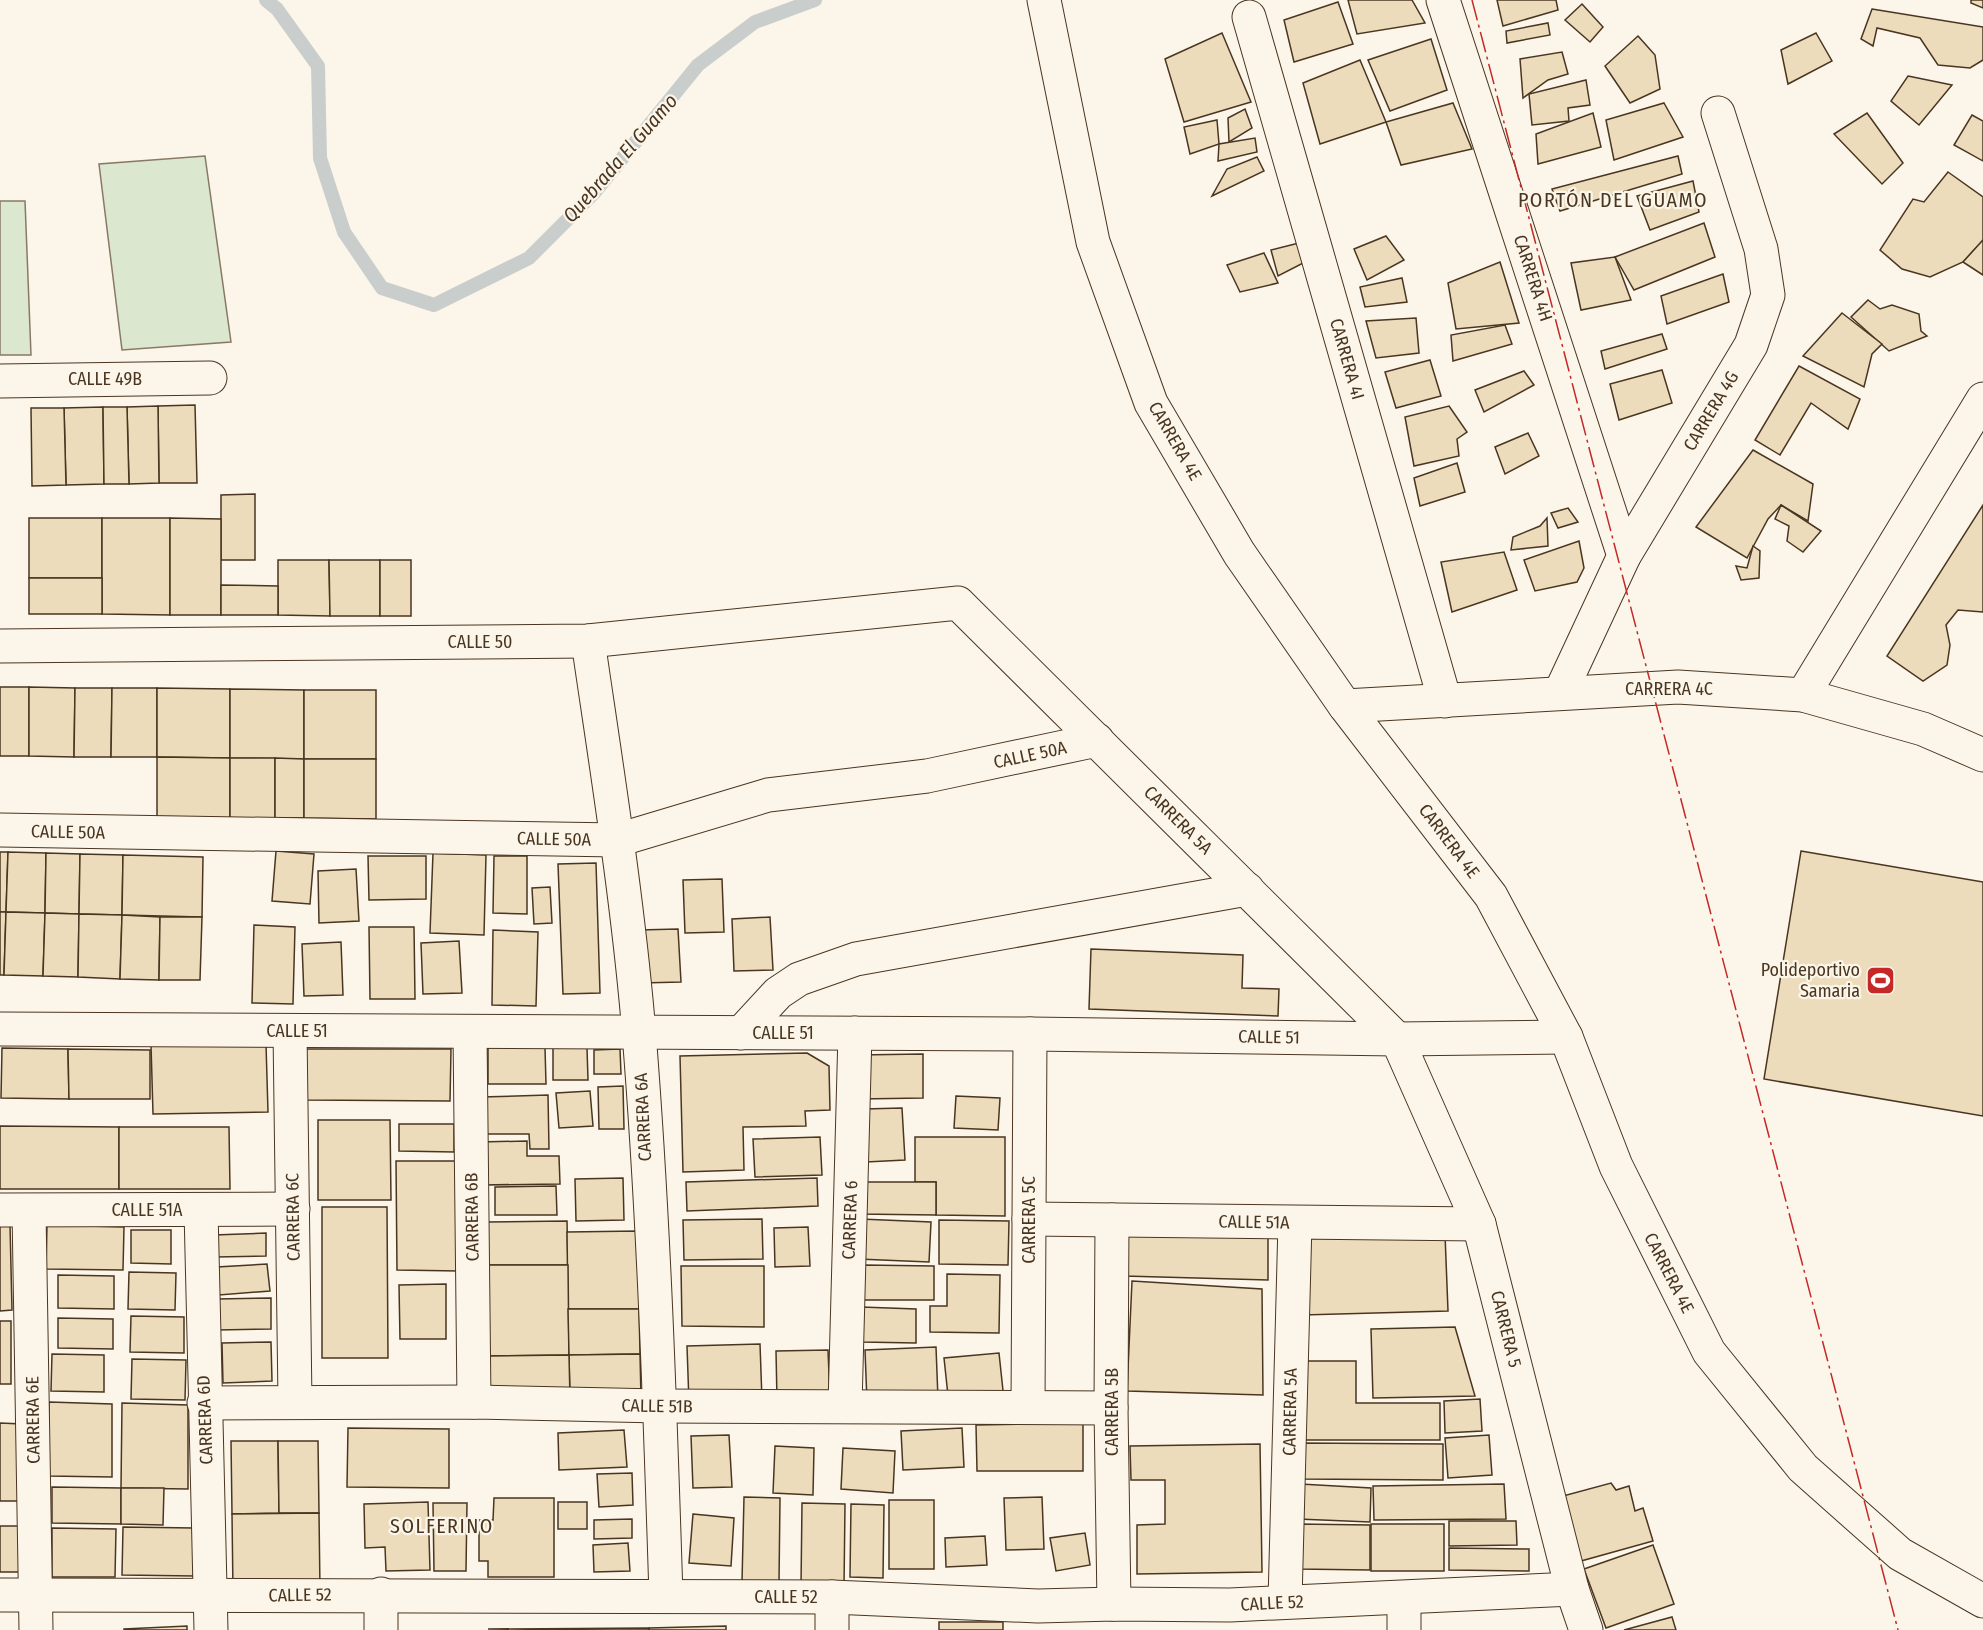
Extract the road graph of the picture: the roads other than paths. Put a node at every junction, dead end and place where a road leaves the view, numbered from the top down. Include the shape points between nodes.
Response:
1 (1044, 0) edge
2 (1443, 0) edge
3 (1249, 16) dead end
4 (1718, 113) dead end
5 (210, 378) dead end
6 (0, 381) edge
7 (1983, 399) edge
8 (1624, 556) junction
9 (958, 603) joint
10 (588, 641) junction
11 (0, 646) edge
12 (1561, 692) junction
13 (1803, 695) junction
14 (1446, 701) junction
15 (1345, 706) junction
16 (1097, 740) junction
17 (1983, 755) edge
18 (0, 830) edge
19 (618, 840) junction
20 (1246, 889) junction
21 (0, 1029) edge
22 (290, 1031) junction
23 (470, 1032) junction
24 (639, 1032) junction
25 (741, 1033) junction
26 (855, 1033) junction
27 (1030, 1034) junction
28 (1566, 1037) junction
29 (1397, 1039) junction
30 (293, 1209) junction
31 (14, 1210) edge
32 (201, 1210) junction
33 (1029, 1219) junction
34 (1112, 1220) junction
35 (1295, 1223) junction
36 (1479, 1224) junction
37 (296, 1402) junction
38 (474, 1402) junction
39 (204, 1403) junction
40 (660, 1406) junction
41 (844, 1406) junction
42 (1028, 1406) junction
43 (1111, 1408) junction
44 (1572, 1588) junction
45 (381, 1594) junction
46 (0, 1595) edge
47 (36, 1596) junction
48 (211, 1596) junction
49 (666, 1596) junction
50 (832, 1597) junction
51 (1404, 1598) junction
52 (1285, 1601) junction
53 (1983, 1601) edge
54 (1114, 1604) junction
55 (1230, 1617) edge
56 (1038, 1618) edge
57 (36, 1630) edge
58 (211, 1630) edge
59 (381, 1630) edge
60 (832, 1630) edge
61 (1404, 1630) edge
62 (1586, 1630) edge

1 - 15 street, CARRERA 4E via 1093,242 1151,403 1239,553
2 - 8 street, CARRERA 4H
3 - 14 street, CARRERA 4I
4 - 8 street, CARRERA 4G via 1761,249 1768,295 1751,345
5 - 6 street, CALLE 49B
7 - 13 street
8 - 12 street, CARRERA 4G
9 - 10 street, CALLE 50
9 - 16 street, CARRERA 5A
10 - 11 street, CALLE 50
10 - 19 street, CARRERA 6A
12 - 13 street, CARRERA 4C via 1678,687
12 - 14 street, CARRERA 4C
13 - 17 street, CARRERA 4C via 1923,729
14 - 15 street, CARRERA 4C
15 - 28 street, CARRERA 4E via 1491,896
16 - 19 street, CALLE 50A via 927,776 768,795
16 - 20 street, CARRERA 5A
18 - 19 street, CALLE 50A
19 - 24 street, CARRERA 6A
20 - 25 street via 856,959 798,980 778,993
20 - 29 street, CARRERA 5A
21 - 22 street, CALLE 51
22 - 23 street, CALLE 51
22 - 30 street, CARRERA 6C
23 - 24 street, CALLE 51
23 - 38 street, CARRERA 6B
24 - 25 street, CALLE 51
24 - 40 street, CARRERA 6A
25 - 26 street, CALLE 51
26 - 27 street, CALLE 51
26 - 41 street, CARRERA 6
27 - 29 street, CALLE 51
27 - 33 street, CARRERA 5C
28 - 29 street, CALLE 51
28 - 53 street, CARRERA 4E via 1616,1166 1709,1352 1803,1468 1900,1554
29 - 36 street, CARRERA 5
30 - 32 street, CALLE 51A
30 - 37 street, CARRERA 6C
31 - 32 street, CALLE 51A
31 - 47 street, CARRERA 6E
32 - 39 street, CARRERA 6D
33 - 34 street, CALLE 51A
33 - 42 street, CARRERA 5C
34 - 35 street, CALLE 51A
34 - 43 street, CARRERA 5B
35 - 36 street, CALLE 51A
35 - 52 street, CARRERA 5A
36 - 44 street, CARRERA 5
37 - 38 street, CALLE 51B
37 - 39 street, CALLE 51B
38 - 40 street, CALLE 51B
39 - 48 street, CARRERA 6D
40 - 41 street, CALLE 51B
40 - 49 street, CARRERA 6A
41 - 42 street, CALLE 51B
42 - 43 street, CALLE 51B
43 - 54 street, CARRERA 5B
44 - 51 street, CALLE 52
44 - 62 street, CARRERA 5
45 - 48 street, CALLE 52
45 - 49 street, CALLE 52
45 - 59 street
46 - 47 street, CALLE 52
47 - 48 street, CALLE 52
47 - 57 street, CARRERA 6E
48 - 58 street, CARRERA 6D
49 - 50 street, CALLE 52
50 - 56 street, CALLE 52
50 - 60 street
51 - 52 street, CALLE 52
51 - 61 street
52 - 55 street, CALLE 52
54 - 55 street, CALLE 52
54 - 56 street, CALLE 52

